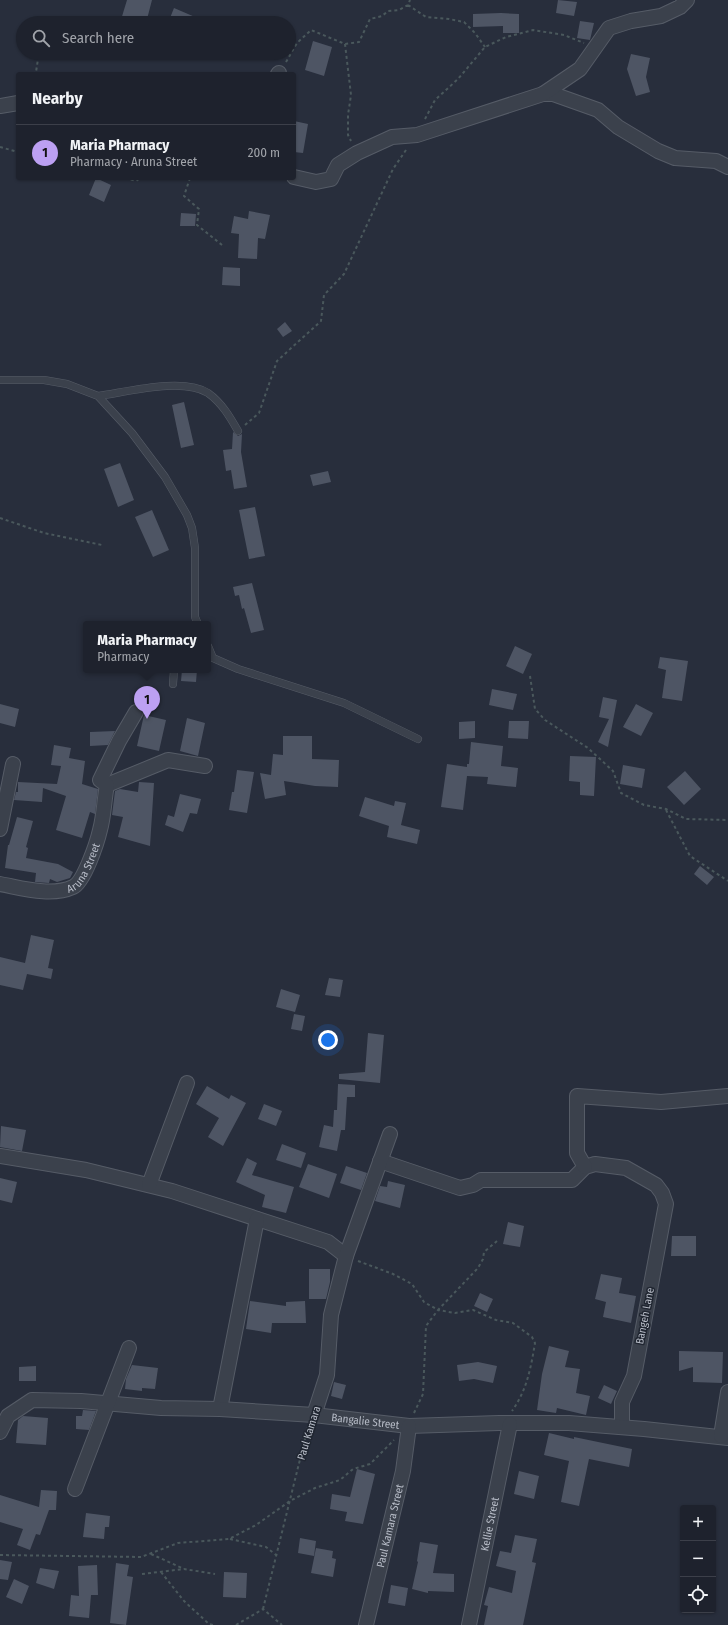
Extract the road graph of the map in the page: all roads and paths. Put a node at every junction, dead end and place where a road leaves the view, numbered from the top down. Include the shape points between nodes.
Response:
1 (410, 0) edge
2 (687, 0) edge
3 (408, 4) junction
4 (345, 44) junction
5 (296, 45) edge
6 (485, 47) junction
7 (595, 48) junction
8 (38, 60) edge
9 (287, 60) edge
10 (36, 72) edge
11 (280, 72) edge
12 (544, 94) junction
13 (16, 103) edge
14 (0, 106) edge
15 (417, 135) junction
16 (0, 147) edge
17 (16, 151) edge
18 (357, 153) junction
19 (728, 167) edge
20 (296, 177) edge
21 (189, 180) edge
22 (222, 245) dead end
23 (0, 380) edge
24 (98, 396) junction
25 (238, 432) joint
26 (1, 519) edge
27 (102, 545) dead end
28 (197, 621) edge
29 (211, 653) edge
30 (174, 673) edge
31 (530, 676) dead end
32 (173, 684) dead end
33 (136, 712) dead end
34 (418, 738) dead end
35 (13, 764) dead end
36 (206, 766) dead end
37 (103, 782) junction
38 (666, 808) junction
39 (728, 820) edge
40 (0, 829) edge
41 (728, 881) edge
42 (0, 884) edge
43 (187, 1083) dead end
44 (728, 1096) edge
45 (390, 1134) dead end
46 (0, 1156) edge
47 (380, 1161) junction
48 (584, 1167) junction
49 (149, 1185) junction
50 (257, 1219) junction
51 (497, 1241) dead end
52 (346, 1256) junction
53 (438, 1310) junction
54 (129, 1348) dead end
55 (728, 1392) edge
56 (107, 1403) junction
57 (220, 1409) junction
58 (314, 1415) junction
59 (505, 1423) junction
60 (408, 1426) junction
61 (622, 1427) junction
62 (0, 1432) edge
63 (724, 1437) edge
64 (75, 1489) dead end
65 (290, 1500) junction
66 (229, 1539) junction
67 (151, 1554) junction
68 (0, 1555) edge
69 (276, 1555) junction
70 (184, 1569) junction
71 (161, 1572) junction
72 (142, 1574) dead end
73 (215, 1574) dead end
74 (263, 1609) junction
75 (213, 1625) edge
76 (236, 1625) edge
77 (282, 1625) edge
78 (366, 1625) edge
79 (469, 1625) edge

1 - 3 path
2 - 7 street via 680,7 661,16 609,28
3 - 4 path via 399,10 388,11 382,16 370,19 359,42
3 - 6 path via 426,17 464,22
4 - 5 path via 311,30
4 - 18 path via 351,95 348,135
6 - 7 path via 506,37 533,30 564,36
6 - 15 path via 458,79 435,100
7 - 12 street via 580,69
8 - 10 path
9 - 11 path
12 - 15 street
12 - 19 street via 552,94 598,110 618,127 658,152 675,158 716,161
13 - 14 street
15 - 18 street via 392,138
15 - 25 path via 393,168 344,274 324,295 321,321 277,361 259,413
16 - 17 path
18 - 20 street via 338,165 331,179 316,182
21 - 22 path via 184,196 199,209 197,225
23 - 24 lane via 44,380 67,384
24 - 25 lane via 174,385 191,386 207,393 228,412
24 - 28 lane via 132,433 165,477 187,514 195,548
26 - 27 path via 44,533
29 - 34 lane via 213,658 238,669 344,703
30 - 32 lane
31 - 38 path via 534,709 545,720 588,748 613,771 621,793 644,805
33 - 37 street, Aruna Street via 119,741
35 - 40 street
36 - 37 street via 168,760
37 - 42 street, Aruna Street via 100,830 85,872 74,887 57,892
38 - 39 path via 686,819
38 - 41 path via 690,856
43 - 49 street
44 - 48 street via 660,1102 577,1096 577,1153
45 - 47 street, Paul Kamara
46 - 49 street via 86,1170
47 - 48 street via 460,1188 474,1185 481,1180 572,1180
47 - 52 street, Paul Kamara
48 - 61 street, Bangeh Lane via 595,1164 626,1168 656,1185 666,1204 634,1376 622,1402
49 - 50 street
50 - 52 street via 328,1242
50 - 57 street
51 - 53 path via 484,1252 478,1268
52 - 53 path via 412,1284 424,1302
52 - 58 street, Paul Kamara via 331,1315 327,1375
53 - 59 path via 455,1313 473,1310 496,1320 513,1323 532,1337 535,1343 526,1385
53 - 60 path via 426,1326 423,1394
54 - 56 street
55 - 63 street
56 - 57 street, Bangalie Street via 161,1408
56 - 62 street, Bangalie Street via 32,1400 8,1416
56 - 64 street
57 - 58 street, Bangalie Street
58 - 60 street, Bangalie Street
58 - 65 path, Paul Kamara via 308,1427
59 - 60 street, Bangalie Street
59 - 61 street, Bangalie Street via 569,1423
59 - 79 street, Kellie Street
60 - 65 path via 370,1464 353,1469 340,1480
60 - 78 street, Paul Kamara Street via 403,1471
61 - 63 street, Bangalie Street
65 - 66 path via 256,1525
65 - 69 path, Paul Kamara
66 - 67 path via 178,1543
66 - 69 path via 266,1547
67 - 68 path via 141,1557
67 - 70 path
69 - 74 path, Paul Kamara
70 - 71 path
70 - 73 path
71 - 72 path
71 - 75 path via 184,1600
74 - 76 path
74 - 77 path

